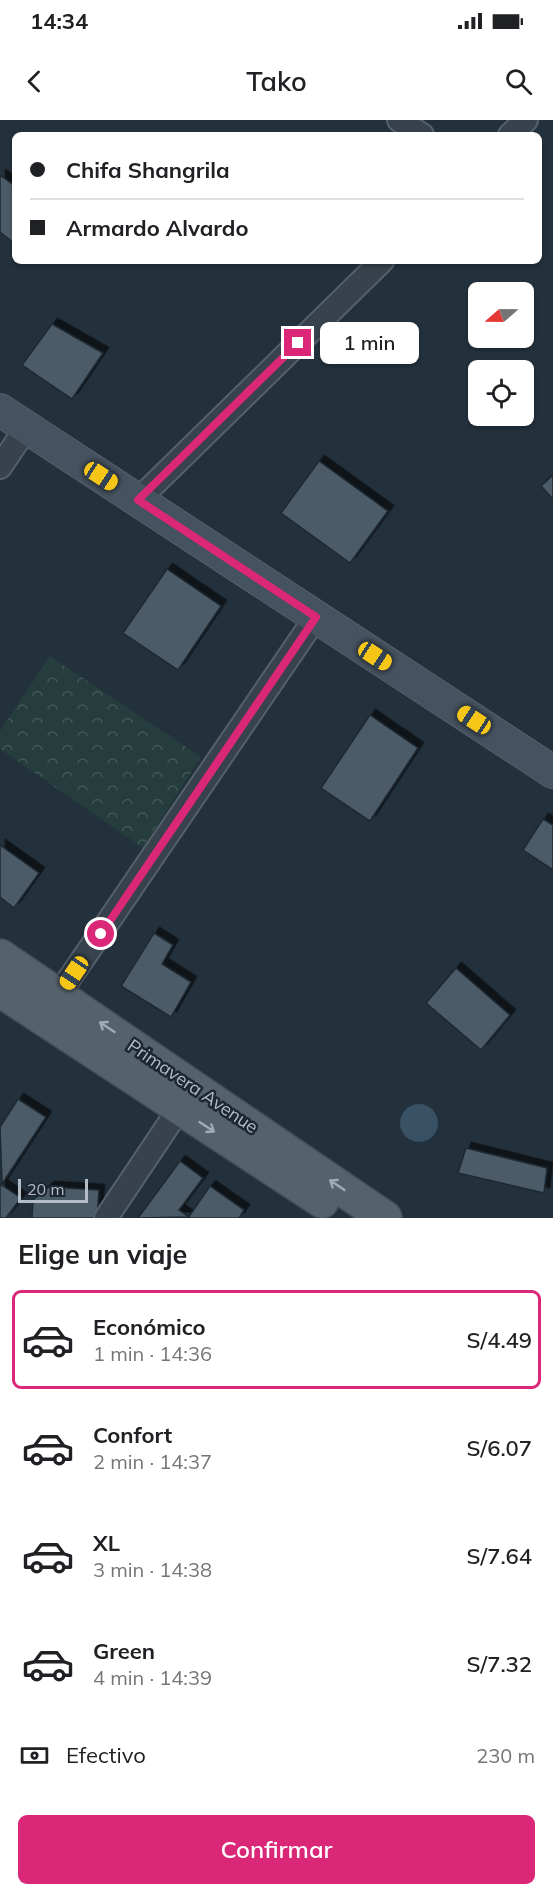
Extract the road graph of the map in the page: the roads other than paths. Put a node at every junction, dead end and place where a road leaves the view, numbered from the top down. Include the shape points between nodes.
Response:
1 (399, 120) edge
2 (526, 120) edge
3 (417, 132) edge
4 (513, 132) edge
5 (379, 264) edge
6 (0, 410) edge
7 (27, 427) junction
8 (0, 467) edge
9 (138, 500) junction
10 (316, 617) junction
11 (553, 772) edge
12 (0, 956) edge
13 (59, 994) junction
14 (2, 997) edge
15 (179, 1109) junction
16 (106, 1218) edge
17 (348, 1218) edge
18 (385, 1218) edge

1 - 3 street
2 - 4 street
5 - 9 street
6 - 7 main road
7 - 8 street
7 - 9 main road
9 - 10 main road
10 - 11 main road
10 - 13 street
12 - 13 main road, Primavera Avenue
18 -> 13 main road, Primavera Avenue
14 - 15 main road, Primavera Avenue
15 - 16 street
15 -> 17 main road, Primavera Avenue

